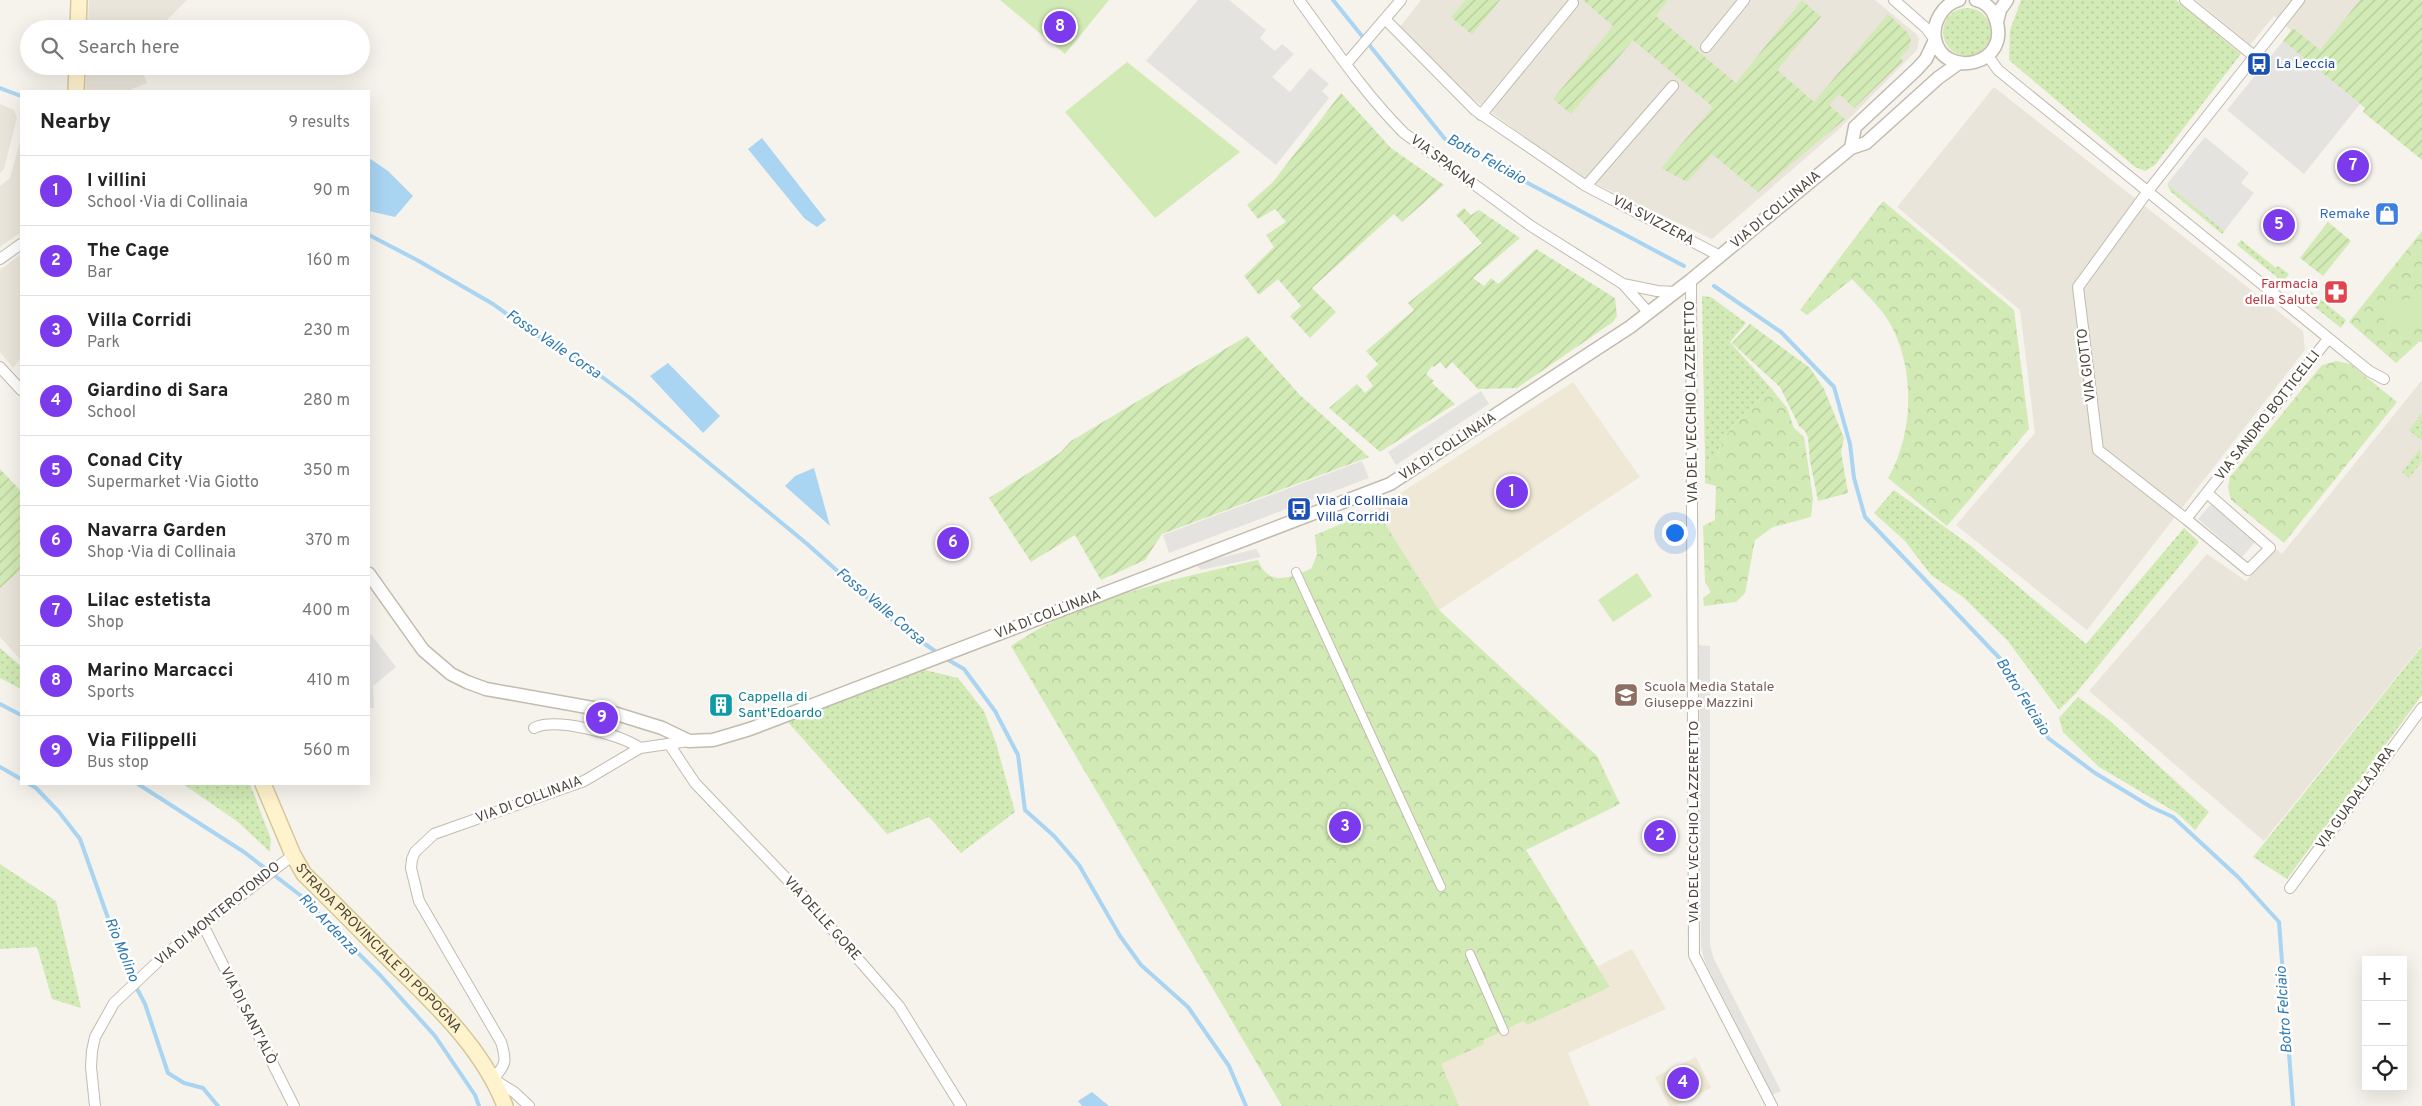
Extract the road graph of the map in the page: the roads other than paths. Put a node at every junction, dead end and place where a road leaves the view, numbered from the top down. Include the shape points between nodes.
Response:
1 (80, 0) edge
2 (1299, 0) edge
3 (1401, 0) edge
4 (1744, 0) edge
5 (1894, 0) edge
6 (1956, 0) edge
7 (1976, 0) edge
8 (2006, 0) edge
9 (2185, 0) edge
10 (2299, 0) edge
11 (1574, 3) dead end
12 (79, 20) edge
13 (1383, 22) junction
14 (1997, 22) junction
15 (1935, 40) junction
16 (1706, 46) dead end
17 (1988, 56) junction
18 (2254, 56) junction
19 (1959, 63) junction
20 (1346, 64) junction
21 (77, 75) edge
22 (1673, 86) dead end
23 (76, 90) edge
24 (1482, 115) junction
25 (1850, 148) junction
26 (1586, 186) junction
27 (2148, 191) junction
28 (20, 245) edge
29 (1720, 256) junction
30 (0, 260) edge
31 (1691, 280) junction
32 (1623, 284) junction
33 (1675, 292) junction
34 (1648, 312) junction
35 (2328, 339) junction
36 (0, 367) edge
37 (2384, 379) dead end
38 (20, 389) edge
39 (2207, 493) junction
40 (2186, 519) junction
41 (1296, 572) dead end
42 (370, 575) edge
43 (2422, 708) edge
44 (534, 728) dead end
45 (689, 741) junction
46 (669, 744) junction
47 (640, 748) junction
48 (263, 785) edge
49 (293, 855) junction
50 (1441, 888) dead end
51 (2290, 888) dead end
52 (203, 925) junction
53 (1470, 954) dead end
54 (1504, 1031) dead end
55 (493, 1079) junction
56 (95, 1106) edge
57 (294, 1106) edge
58 (505, 1106) edge
59 (528, 1106) edge
60 (961, 1106) edge
61 (1772, 1106) edge

1 - 12 main road
2 - 20 street, VIA SPAGNA
3 - 13 street
4 - 16 street
5 - 15 street
6 - 15 street via 1940,14
7 - 14 street via 1990,8
8 - 14 street
9 - 18 street
10 - 18 street, VIA GIOTTO
11 - 24 street
13 - 20 street
13 - 24 street, VIA SVIZZERA
14 - 17 street via 1998,40
15 - 19 street via 1945,55
15 - 25 street via 1917,69 1855,128
17 - 19 street via 1978,61
17 - 27 street via 1998,70
18 - 27 street, VIA GIOTTO
19 - 25 street, VIA DI COLLINAIA via 1866,143
20 - 32 street, VIA SPAGNA via 1404,132 1531,226
21 - 23 main road
22 - 26 street
24 - 26 street, VIA SVIZZERA
25 - 29 street, VIA DI COLLINAIA
26 - 29 street, VIA SVIZZERA
27 - 35 street
27 - 40 street, VIA GIOTTO via 2078,287 2098,450
28 - 30 street
29 - 31 street, VIA DI COLLINAIA
31 - 33 street, VIA DI COLLINAIA
31 - 61 street, VIA DEL VECCHIO LAZZERETTO via 1694,955
32 - 33 street, VIA SPAGNA
32 - 34 street, VIA SPAGNA
33 - 34 street, VIA DI COLLINAIA
34 - 45 street, VIA DI COLLINAIA via 1569,369 1390,484 750,729 713,740
35 - 37 street
35 - 39 street, VIA SANDRO BOTTICELLI
36 - 38 street
39 - 40 street, VIA SANDRO BOTTICELLI
39 - 40 street, VIA SANDRO BOTTICELLI via 2270,548 2248,570
41 - 50 street
42 - 45 street via 423,650 451,674 486,689 604,710 662,728
43 - 51 street, VIA GUADALAJARA
44 - 47 street via 543,724 561,725 620,737
45 - 46 street, VIA DI COLLINAIA
46 - 47 street, VIA DI COLLINAIA
46 - 60 street, VIA DELLE GORE via 695,783 805,898 899,1006
47 - 55 street, VIA DI COLLINAIA via 584,781 434,834 412,859 419,901 501,1042 505,1054 504,1067
48 - 49 main road, STRADA PROVINCIALE DI POPOGNA
49 - 52 street, VIA DI MONTEROTONDO
49 - 55 main road, STRADA PROVINCIALE DI POPOGNA via 304,874 426,996 482,1060
52 - 56 street, VIA DI MONTEROTONDO via 114,1002 95,1037 91,1067
52 - 57 street, VIA DI SANT'ALÒ
53 - 54 street
55 - 58 main road, STRADA PROVINCIALE DI POPOGNA
55 - 59 street via 514,1092

